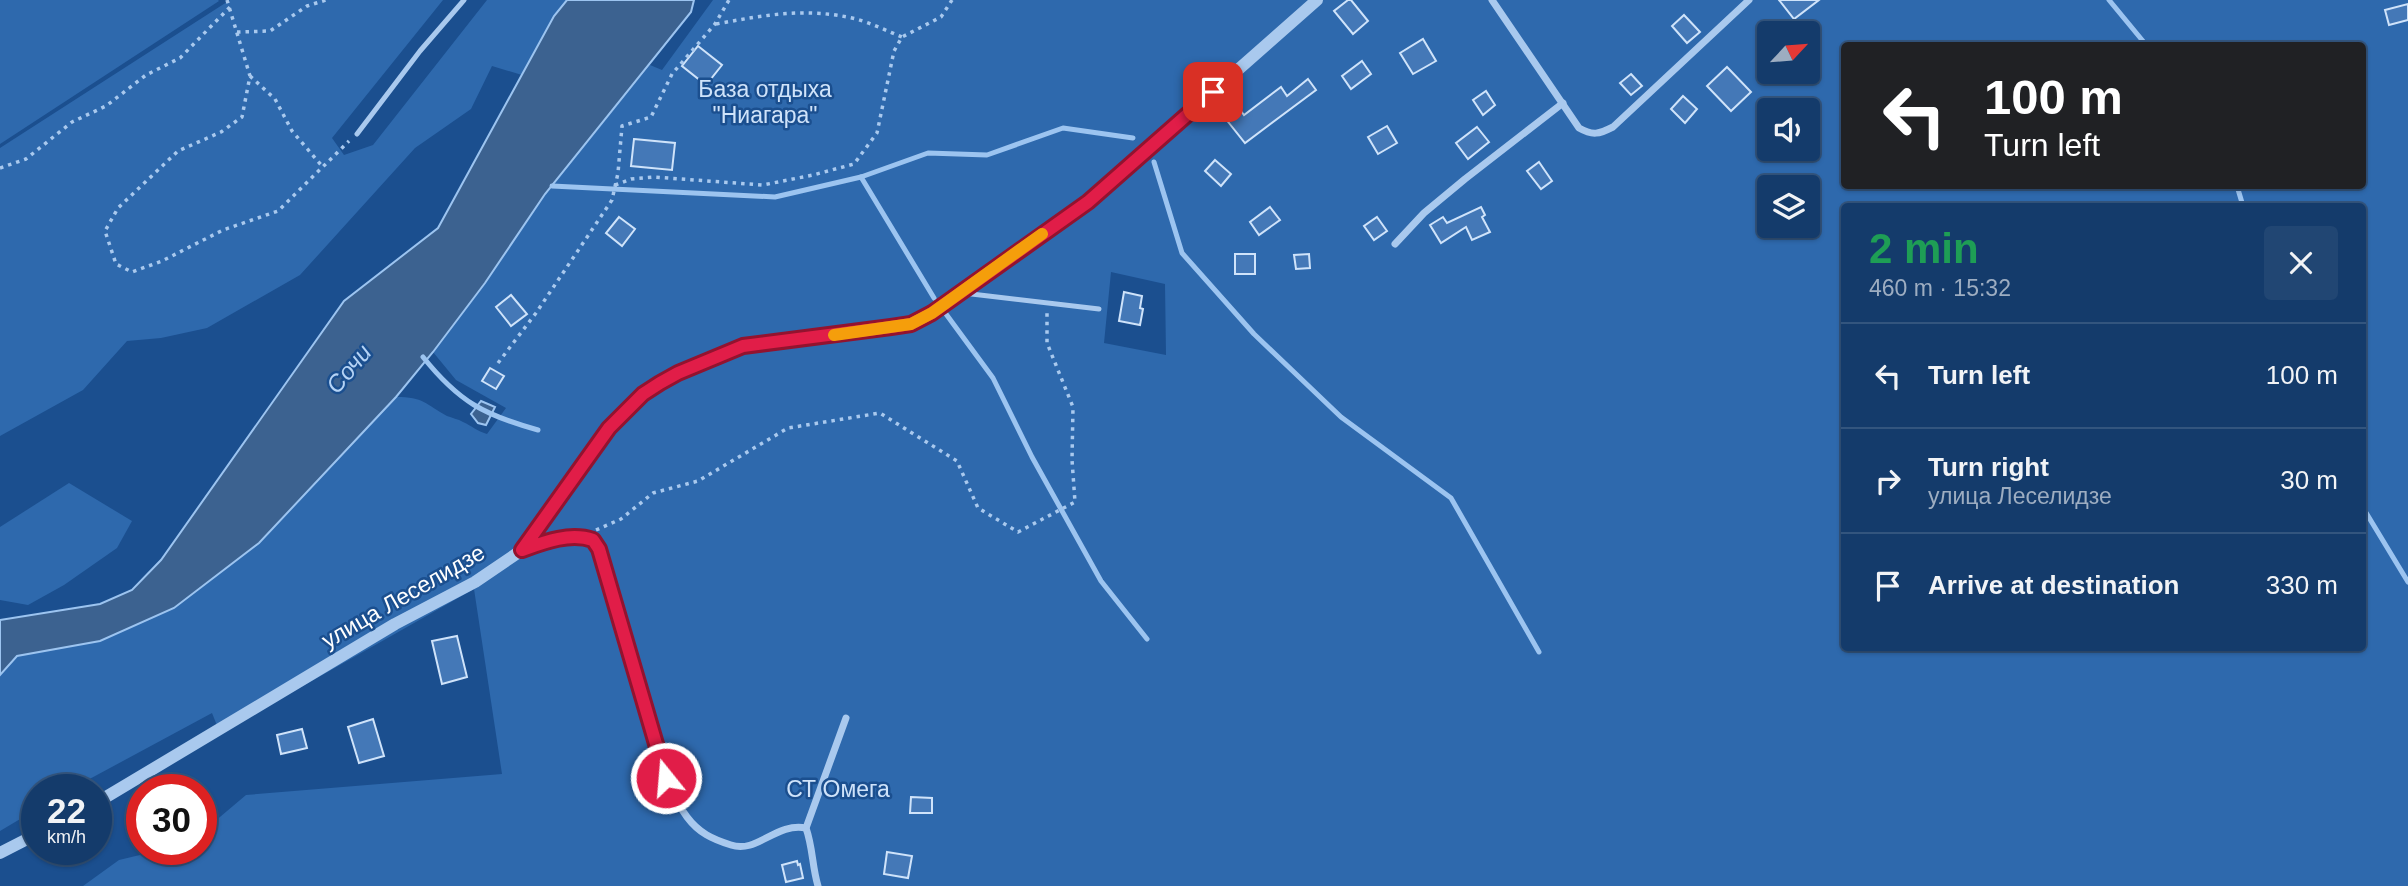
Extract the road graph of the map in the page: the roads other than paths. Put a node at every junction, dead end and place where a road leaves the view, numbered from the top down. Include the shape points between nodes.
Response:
1 (464, 0) edge
2 (1317, 0) edge
3 (1492, 0) edge
4 (1749, 0) edge
5 (1563, 103) junction
6 (357, 134) road end
7 (1395, 244) dead end
8 (959, 293) junction
9 (1099, 309) dead end
10 (522, 550) junction
11 (846, 718) dead end
12 (112, 793) edge
13 (806, 828) junction
14 (21, 842) edge
15 (0, 853) edge
16 (818, 886) edge

1 - 6 lane
2 - 8 street, улица Леселидзе via 1088,202
3 - 5 street
4 - 5 street via 1612,127 1589,134 1579,128
5 - 7 street via 1424,213
8 - 9 lane
8 - 10 street, улица Леселидзе via 911,324 743,346 678,373 643,394 609,428
10 - 12 street, улица Леселидзе via 475,582 395,624
10 - 13 street via 582,536 593,540 599,549 666,778 686,816 704,835 747,846 779,830
11 - 13 street
13 - 16 street
14 - 15 street

